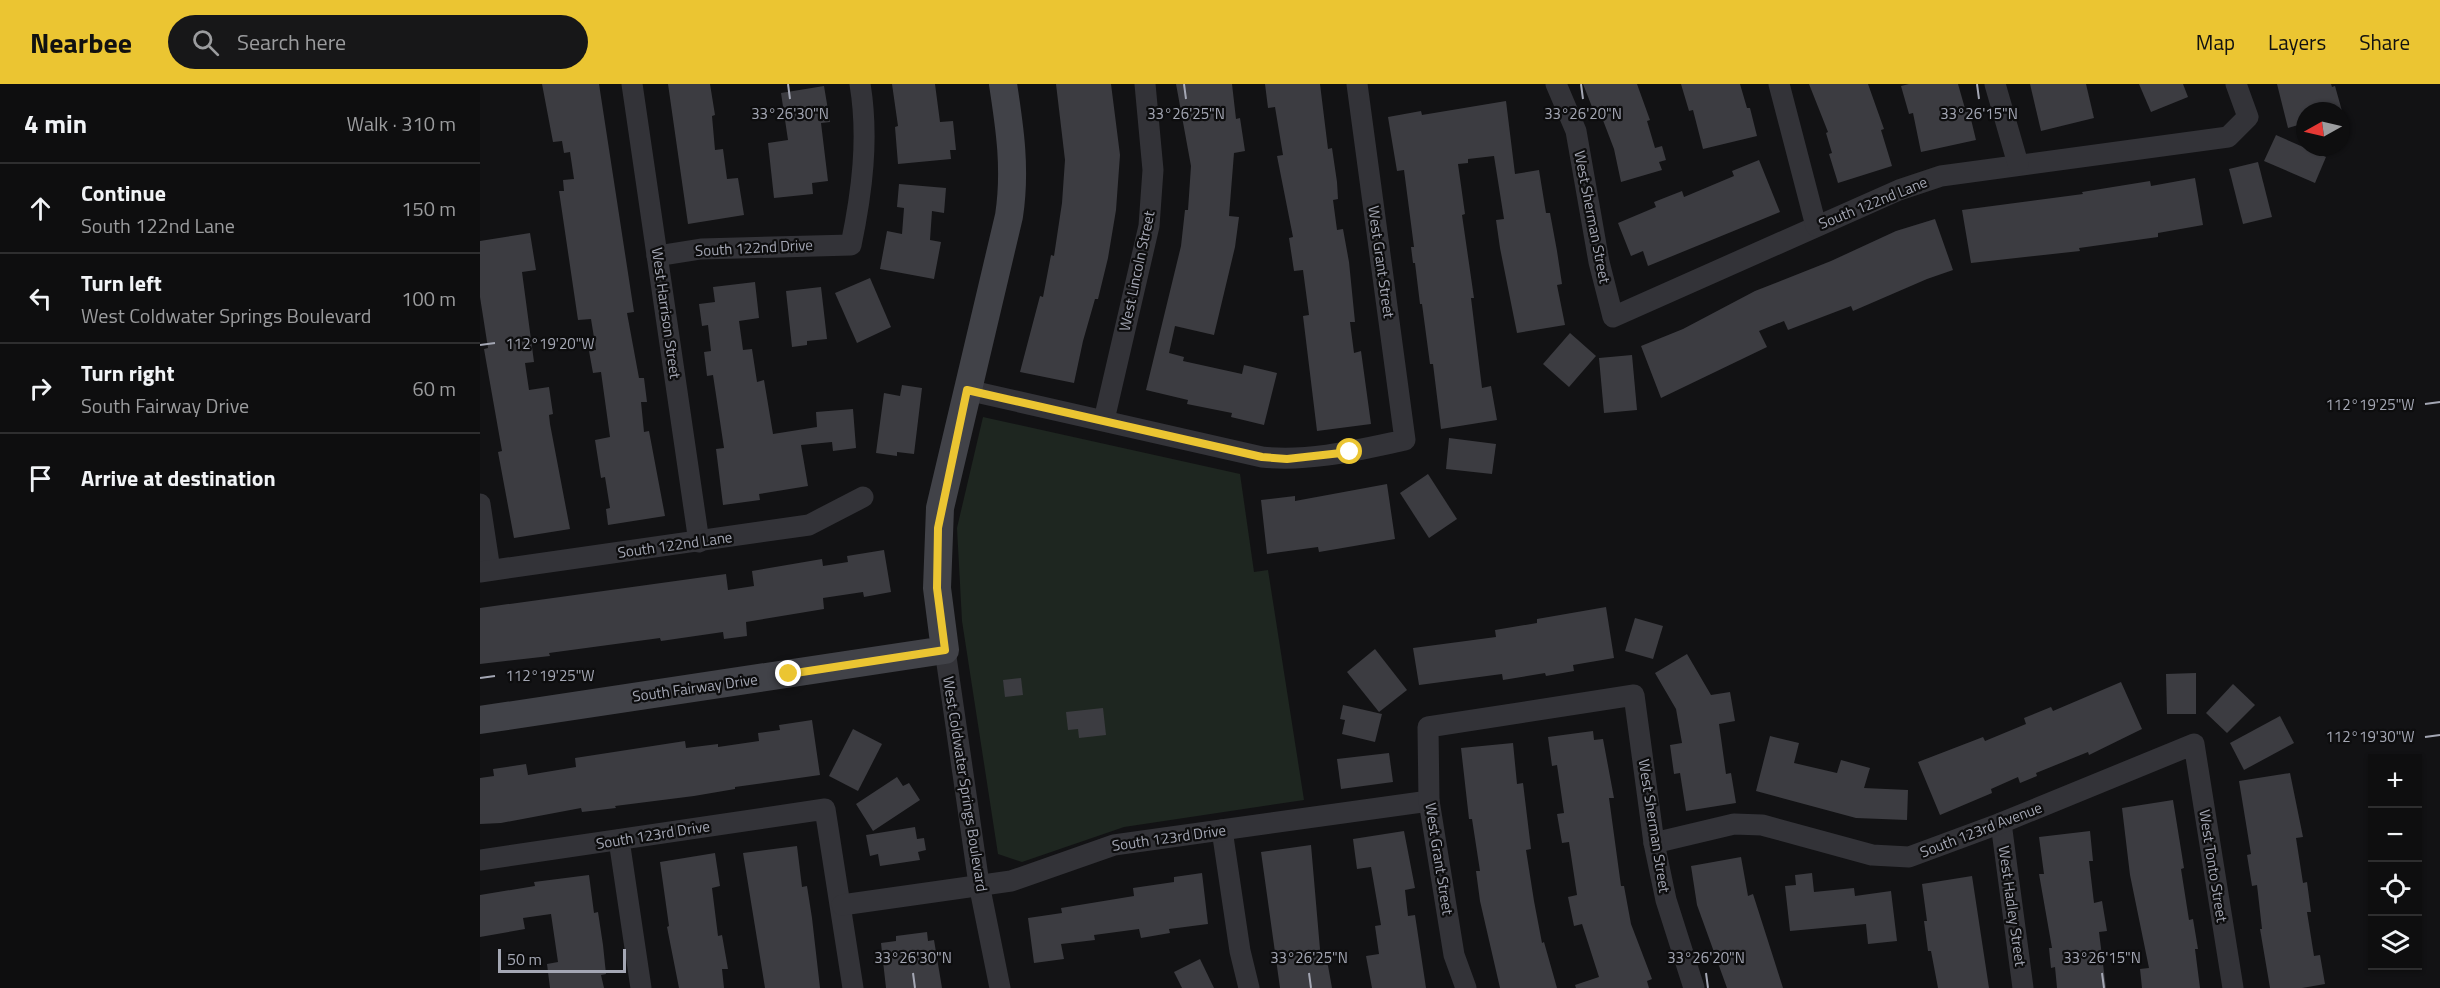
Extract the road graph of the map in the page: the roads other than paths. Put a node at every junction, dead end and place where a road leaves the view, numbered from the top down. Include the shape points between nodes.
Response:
1 (632, 84) edge
2 (860, 84) edge
3 (1003, 84) edge
4 (1144, 84) edge
5 (1556, 84) edge
6 (1779, 84) edge
7 (1995, 84) edge
8 (2236, 84) edge
9 (1362, 85) edge
10 (2018, 164) junction
11 (1816, 226) junction
12 (657, 256) junction
13 (1613, 317) joint
14 (967, 390) junction
15 (1104, 420) junction
16 (863, 497) dead end
17 (480, 504) edge
18 (699, 542) junction
19 (485, 571) edge
20 (945, 650) junction
21 (480, 720) edge
22 (1428, 727) joint
23 (2194, 744) joint
24 (1429, 801) junction
25 (2001, 823) junction
26 (1222, 830) junction
27 (619, 840) junction
28 (1654, 843) junction
29 (480, 860) edge
30 (979, 884) junction
31 (842, 905) junction
32 (641, 988) edge
33 (853, 988) edge
34 (1000, 988) edge
35 (1249, 988) edge
36 (1466, 988) edge
37 (1694, 988) edge
38 (2023, 988) edge
39 (2233, 988) edge

1 - 12 street, West Harrison Street
2 - 12 street, South 122nd Drive via 864,108 861,194 851,244 701,249
3 - 14 street, West Coldwater Springs Boulevard via 1013,152 1013,191
4 - 15 street, West Lincoln Street via 1153,170 1149,226
5 - 13 street, West Sherman Street via 1576,131 1599,262
6 - 11 street
7 - 10 street
8 - 10 street, South 122nd Lane via 2248,117 2228,137
9 - 15 street, West Grant Street via 1406,440 1350,452 1287,459 1262,457
10 - 11 street, South 122nd Lane via 1941,177 1899,190
11 - 13 street, South 122nd Lane
12 - 18 street, West Harrison Street
14 - 15 street
14 - 20 street, West Coldwater Springs Boulevard via 938,528 937,588
16 - 18 street, South 122nd Lane via 809,525
17 - 19 street
18 - 19 street, South 122nd Lane
20 - 21 street, South Fairway Drive
20 - 30 street, West Coldwater Springs Boulevard
22 - 24 street, West Grant Street
22 - 28 street, West Sherman Street via 1634,695
23 - 25 street, South 123rd Avenue
23 - 39 street, West Tonto Street
24 - 26 street, South 123rd Drive
24 - 36 street, West Grant Street via 1454,955
25 - 28 street, South 123rd Avenue via 1909,857 1872,855 1762,825 1734,824
25 - 38 street, West Hadley Street
26 - 30 street, South 123rd Drive via 1114,845 1011,881
26 - 35 street
27 - 29 street, South 123rd Drive
27 - 31 street, South 123rd Drive via 825,809
27 - 32 street
28 - 37 street, West Sherman Street via 1666,900
30 - 31 street, South 123rd Drive
30 - 34 street, West Coldwater Springs Boulevard
31 - 33 street

